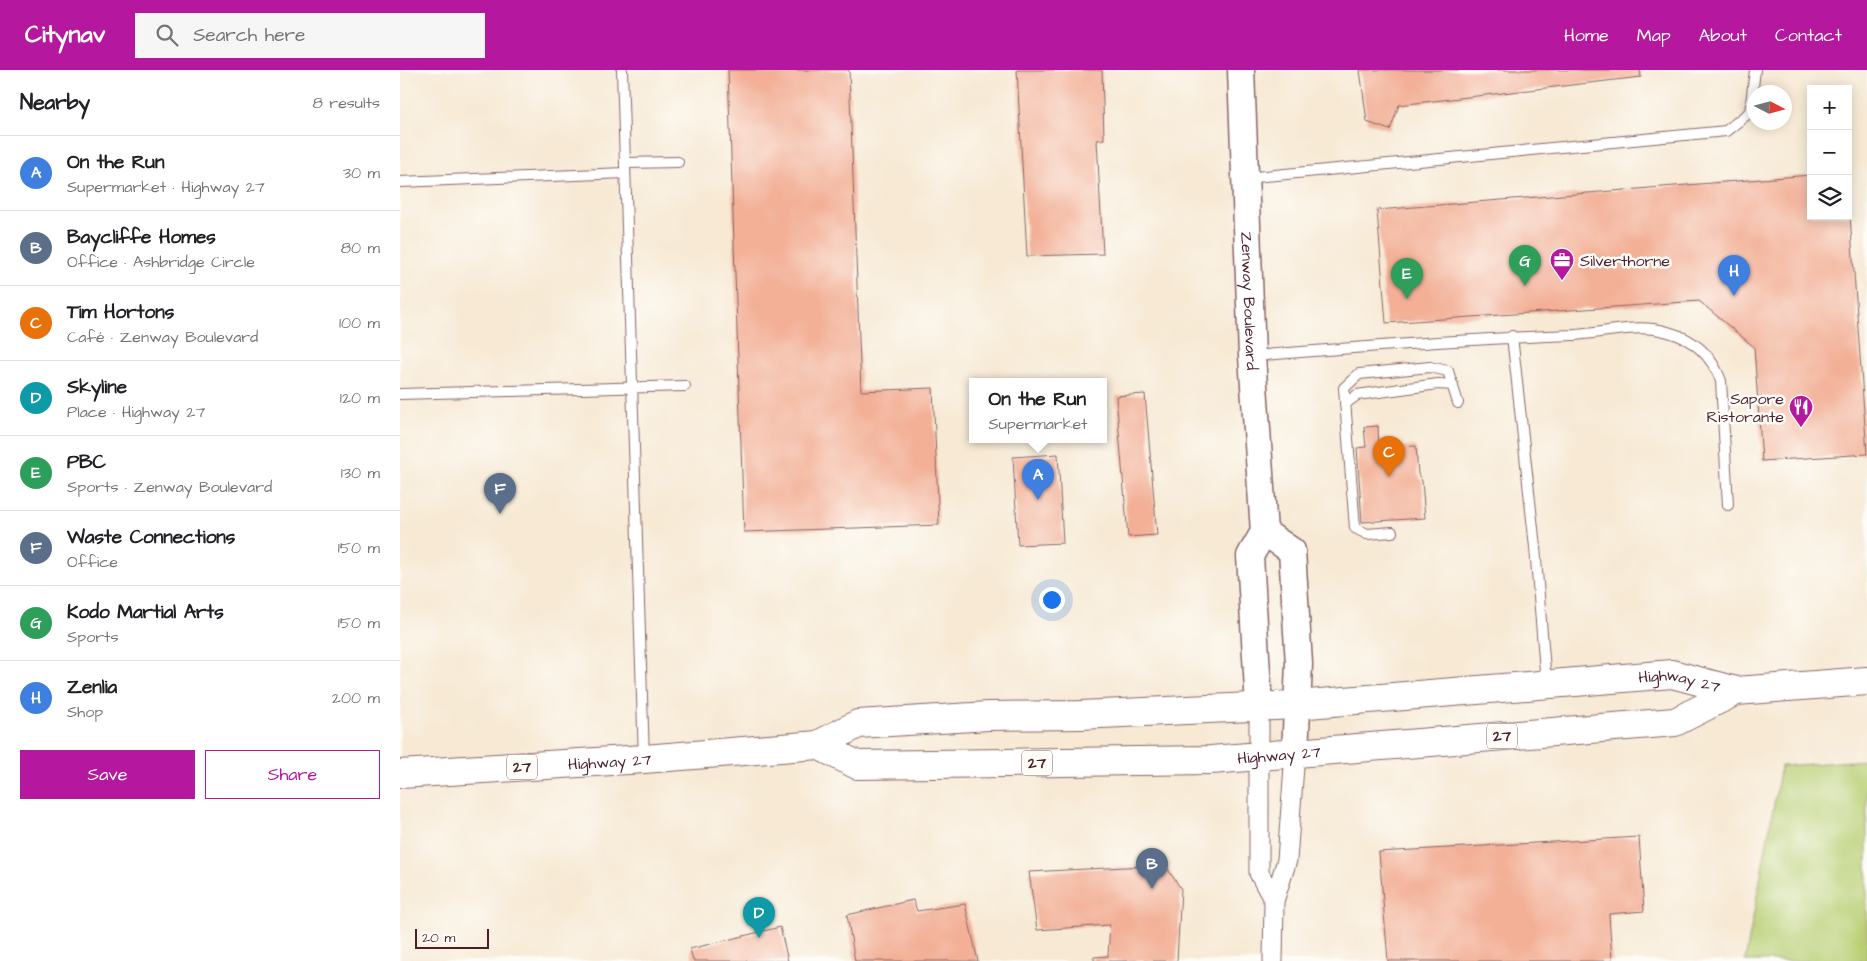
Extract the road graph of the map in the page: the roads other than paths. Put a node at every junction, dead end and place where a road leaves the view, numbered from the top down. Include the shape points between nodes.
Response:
1 (622, 70) edge
2 (1241, 70) edge
3 (1755, 70) edge
4 (678, 162) dead end
5 (625, 168) junction
6 (1245, 178) junction
7 (400, 182) edge
8 (1512, 336) junction
9 (1252, 356) junction
10 (1453, 385) junction
11 (686, 386) dead end
12 (631, 387) junction
13 (400, 394) edge
14 (1458, 403) dead end
15 (1346, 404) junction
16 (1728, 505) dead end
17 (1264, 532) junction
18 (1392, 532) dead end
19 (1867, 680) edge
20 (1546, 683) junction
21 (1736, 691) junction
22 (1296, 705) junction
23 (1259, 707) junction
24 (818, 745) junction
25 (1295, 753) junction
26 (1260, 755) junction
27 (644, 759) junction
28 (400, 774) edge
29 (1274, 901) junction
30 (1273, 961) edge

1 - 5 lane
2 - 6 street, Zenway Boulevard
3 - 6 lane via 1750,112 1726,130
4 - 5 lane
5 - 7 lane
5 - 12 lane
6 - 9 street, Zenway Boulevard
8 - 9 lane
8 - 16 lane via 1651,330 1668,332 1699,347 1716,365 1721,381
8 - 20 lane
9 - 17 street, Zenway Boulevard
10 - 14 lane
10 - 15 lane via 1438,384 1357,395
10 - 15 lane via 1448,371 1430,367 1359,374 1344,388
11 - 12 lane
12 - 13 lane
12 - 27 lane
15 - 18 lane via 1355,528 1367,534
17 - 22 street via 1292,551 1299,664
17 - 23 street via 1250,556
19 - 21 main road, Highway 27 / 27
20 - 21 main road, Highway 27 / 27 via 1672,674
20 - 22 main road, Highway 27 / 27
21 - 25 main road, Highway 27 / 27 via 1675,722
22 - 23 main road, Highway 27 / 27
22 - 25 street
23 - 24 main road, Highway 27 / 27 via 858,724
23 - 26 street
24 - 26 main road, Highway 27 / 27 via 857,765 1212,760
24 - 27 main road, Highway 27 / 27
25 - 26 main road, Highway 27 / 27
25 - 29 street via 1287,860
26 - 29 street via 1259,873
27 - 28 main road, Highway 27 / 27
29 - 30 street

